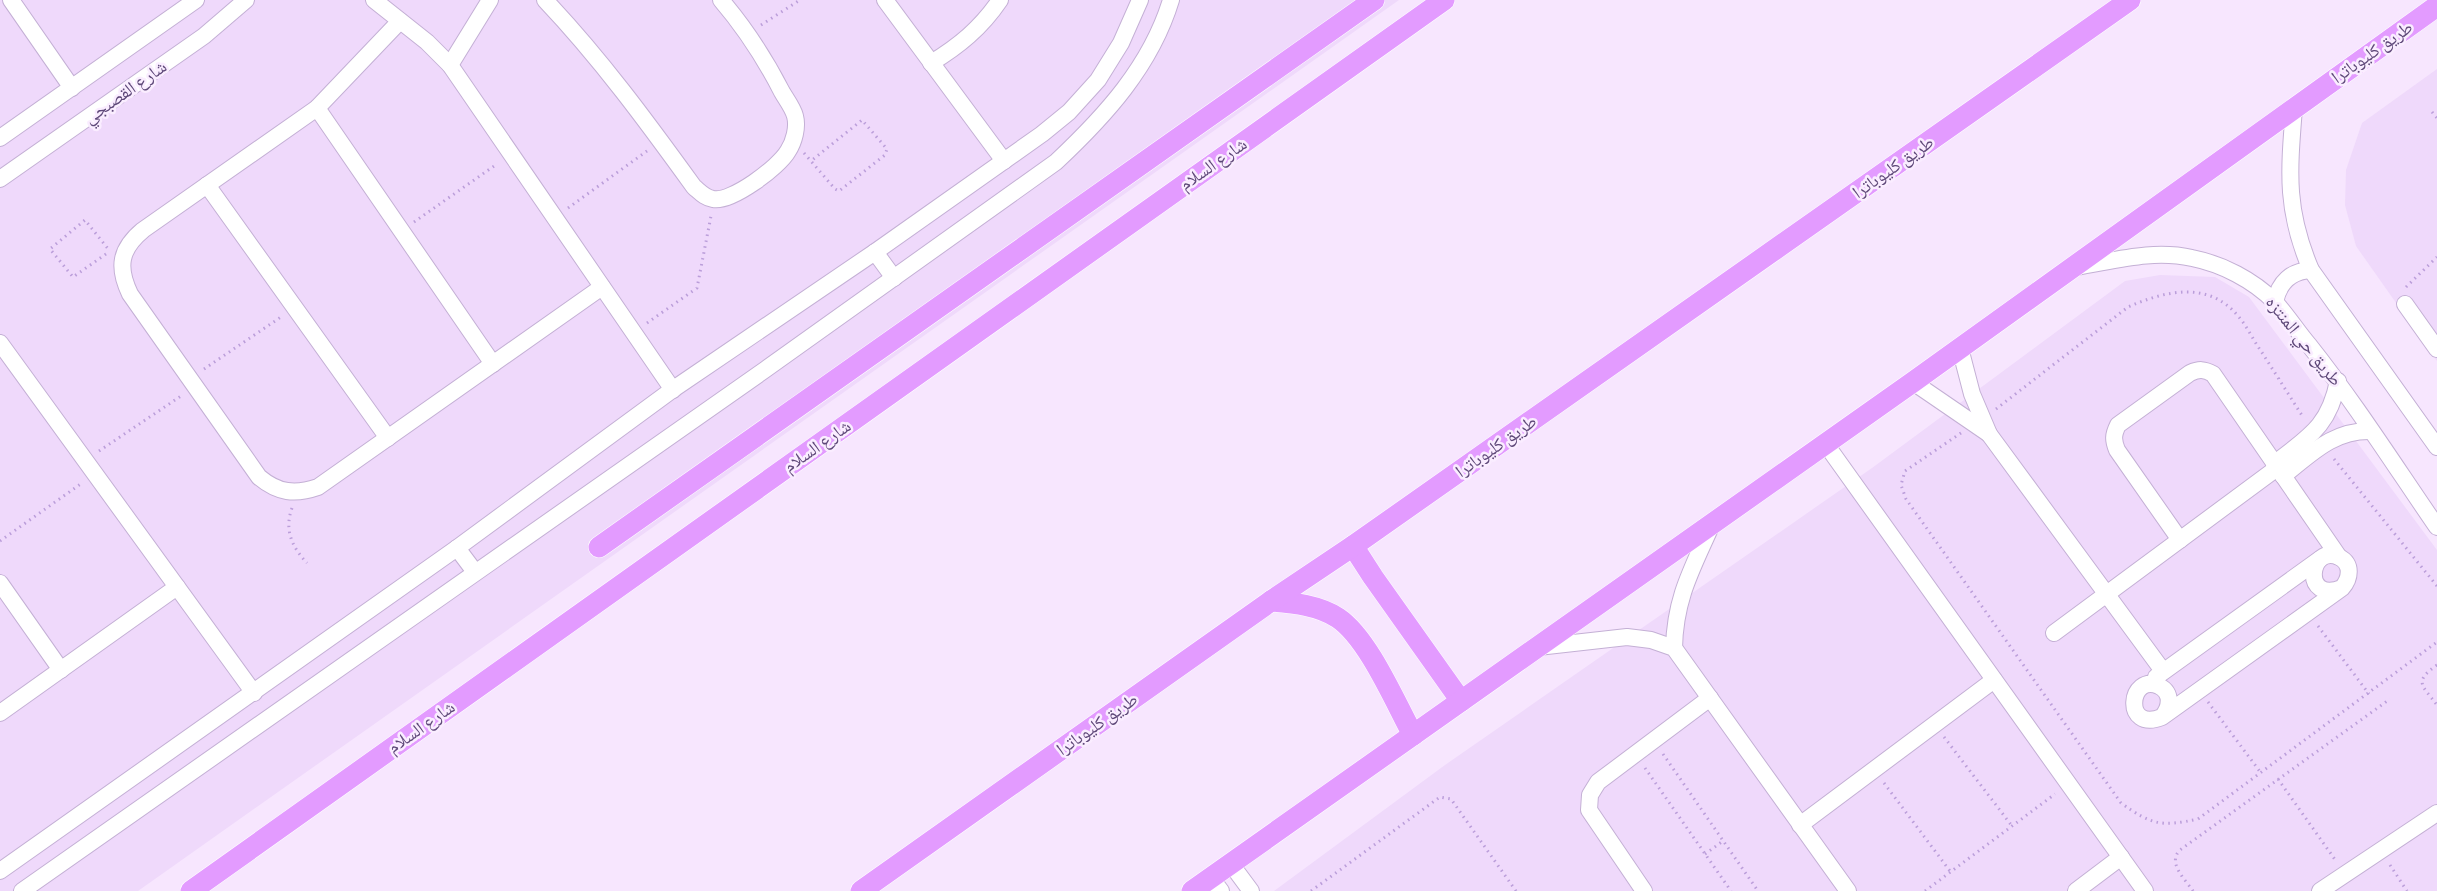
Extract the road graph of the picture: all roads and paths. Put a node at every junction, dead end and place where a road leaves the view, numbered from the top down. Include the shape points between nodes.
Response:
1 (10, 0) edge
2 (196, 0) edge
3 (246, 0) edge
4 (374, 0) edge
5 (490, 0) edge
6 (545, 0) edge
7 (722, 0) edge
8 (800, 0) edge
9 (885, 0) edge
10 (1000, 0) edge
11 (1140, 0) edge
12 (1171, 0) edge
13 (1374, 0) edge
14 (1444, 0) edge
15 (2130, 0) edge
16 (2437, 6) edge
17 (400, 21) junction
18 (747, 35) junction
19 (931, 63) junction
20 (450, 65) junction
21 (72, 88) junction
22 (317, 108) junction
23 (2294, 108) junction
24 (2432, 112) dead end
25 (2437, 118) edge
26 (0, 138) edge
27 (793, 140) junction
28 (661, 141) junction
29 (511, 155) junction
30 (811, 161) junction
31 (1004, 161) junction
32 (0, 179) edge
33 (207, 185) junction
34 (714, 199) junction
35 (555, 218) junction
36 (401, 230) junction
37 (110, 251) joint
38 (875, 252) junction
39 (2437, 257) edge
40 (2072, 267) junction
41 (2311, 270) junction
42 (894, 278) junction
43 (602, 287) junction
44 (2275, 302) junction
45 (2405, 304) joint
46 (295, 308) junction
47 (633, 332) junction
48 (0, 343) edge
49 (1960, 348) junction
50 (2437, 349) edge
51 (493, 364) junction
52 (2338, 381) junction
53 (1913, 382) junction
54 (192, 383) junction
55 (673, 390) junction
56 (2371, 431) junction
57 (1989, 434) junction
58 (388, 438) junction
59 (1825, 443) junction
60 (2437, 447) edge
61 (90, 467) junction
62 (2278, 469) junction
63 (303, 492) junction
64 (1713, 522) junction
65 (2437, 527) edge
66 (2180, 540) junction
67 (0, 541) edge
68 (1353, 546) junction
69 (599, 547) dead end
70 (457, 548) junction
71 (2339, 557) junction
72 (2321, 559) junction
73 (307, 563) dead end
74 (475, 572) junction
75 (0, 583) edge
76 (177, 587) junction
77 (2342, 588) junction
78 (2107, 594) junction
79 (1271, 601) junction
80 (2308, 613) junction
81 (2054, 633) dead end
82 (2437, 642) edge
83 (1536, 648) junction
84 (1674, 648) junction
85 (2437, 665) edge
86 (61, 670) junction
87 (2163, 671) junction
88 (1994, 680) junction
89 (2141, 688) junction
90 (2199, 690) junction
91 (254, 693) junction
92 (2369, 694) junction
93 (1710, 698) junction
94 (2390, 699) dead end
95 (1461, 701) junction
96 (2437, 705) edge
97 (0, 713) edge
98 (2162, 717) junction
99 (1934, 724) junction
100 (1413, 735) junction
101 (1654, 740) junction
102 (1636, 754) junction
103 (1874, 770) junction
104 (2261, 773) junction
105 (2278, 780) junction
106 (2068, 784) junction
107 (2121, 803) dead end
108 (2437, 813) edge
109 (1800, 825) junction
110 (2012, 826) junction
111 (1723, 841) junction
112 (2380, 851) junction
113 (1705, 854) junction
114 (2121, 857) junction
115 (1231, 864) junction
116 (0, 871) edge
117 (1951, 872) junction
118 (2345, 874) junction
119 (1216, 884) edge
120 (22, 891) edge
121 (191, 891) edge
122 (861, 891) edge
123 (1192, 891) edge
124 (1251, 891) edge
125 (1311, 891) edge
126 (1516, 891) edge
127 (1644, 891) edge
128 (1731, 891) edge
129 (1758, 891) edge
130 (1848, 891) edge
131 (1925, 891) edge
132 (2076, 891) edge
133 (2145, 891) edge
134 (2193, 891) edge
135 (2320, 891) edge
136 (2407, 891) edge

1 - 21 street
2 - 21 street, شارع القصبجي
3 - 32 street, شارع القصبجي via 204,36
4 - 17 street
5 - 20 street
6 - 28 street
7 - 18 street
8 - 18 path
9 - 19 street
10 - 19 street via 973,33
11 - 31 street via 1121,43 1098,80 1069,112
12 - 42 street via 1148,54 1122,94 1091,129 1056,162
13 - 69 main road
14 - 121 main road, شارع السلام
15 - 68 main road, طريق كليوباترا
16 - 23 main road, طريق كليوباترا
17 - 20 street
17 - 22 street
18 - 27 street via 795,115
19 - 31 street
20 - 29 street
21 - 26 street, شارع القصبجي
22 - 33 street
22 - 36 street
23 - 40 main road, طريق كليوباترا
23 - 41 street via 2289,158 2291,204
24 - 25 path
27 - 30 path
27 - 34 street via 780,162 736,194
28 - 34 street via 694,187
28 - 35 path
29 - 35 street
29 - 36 path
30 - 30 path via 835,189 841,190 885,155 887,149 862,120
31 - 38 street
33 - 46 street
33 - 54 street via 132,239 122,266 130,294
34 - 47 path via 697,288
35 - 43 street
36 - 51 street
37 - 37 path via 85,220 50,249 74,277
38 - 42 street
38 - 55 street
39 - 45 path via 2404,290
40 - 44 street, طريق حي المنتزه via 2152,254 2192,258 2245,278
40 - 49 main road, طريق كليوباترا
41 - 44 street via 2286,278
41 - 60 street
42 - 74 street
43 - 47 street
43 - 51 street
44 - 52 street, طريق حي المنتزه
45 - 50 street
46 - 54 path
46 - 58 street
47 - 55 street
48 - 61 street
49 - 53 main road, طريق كليوباترا
49 - 57 street via 1972,394
51 - 58 street
52 - 56 street, طريق حي المنتزه
52 - 62 street via 2321,426
53 - 57 street
53 - 59 main road, طريق كليوباترا
54 - 61 path
54 - 63 street via 259,477 271,487
55 - 70 street
56 - 62 street via 2350,432 2330,439
56 - 65 street, طريق حي المنتزه
57 - 78 street
58 - 63 street via 318,487
59 - 64 main road, طريق كليوباترا
59 - 88 street
61 - 67 path
61 - 76 street
62 - 66 street
62 - 66 street via 2213,374 2206,370 2190,373 2118,426 2114,433 2117,450
62 - 71 street
63 - 73 path via 294,503 288,528 297,553
64 - 83 main road, طريق كليوباترا
64 - 84 street via 1679,599
66 - 78 street
68 - 79 main road, طريق كليوباترا
68 - 95 main road
70 - 74 street
70 - 91 street
71 - 72 street
71 - 77 street via 2349,572
72 - 77 street via 2313,575 2316,584 2333,592
72 - 87 street
74 - 120 street
75 - 86 street
76 - 86 street
76 - 91 street
77 - 80 street
78 - 81 street
78 - 87 street
79 - 100 main road via 1324,611 1351,630 1365,647
79 - 122 main road, طريق كليوباترا
80 - 90 street
80 - 92 path
82 - 92 path
83 - 84 street via 1626,637
83 - 95 main road, طريق كليوباترا
84 - 93 street
85 - 96 path via 2422,679
86 - 97 street
87 - 89 street
88 - 99 street
88 - 106 street
89 - 98 street via 2150,684 2166,692 2168,710
89 - 98 street via 2133,704 2136,713 2153,721
90 - 98 street
90 - 104 path
91 - 116 street
92 - 104 path
93 - 101 street
93 - 109 street
94 - 105 path
95 - 100 main road, طريق كليوباترا
99 - 103 street
99 - 110 path
100 - 115 main road, طريق كليوباترا
101 - 102 street
101 - 111 path
102 - 113 path
102 - 127 street via 1598,782 1590,795 1589,810
103 - 109 street
103 - 117 path
104 - 107 path via 2198,819 2171,825 2144,819
105 - 118 path
105 - 134 path via 2175,855 2174,862
106 - 110 path
106 - 114 street
108 - 112 street
109 - 130 street
110 - 117 path
111 - 113 path
111 - 129 path
112 - 118 street
112 - 136 path
113 - 128 path
114 - 132 street
114 - 133 street
115 - 119 main road, طريق كليوباترا
115 - 124 street
117 - 131 path
118 - 135 street
119 - 123 main road, طريق كليوباترا
125 - 126 path via 1446,796

